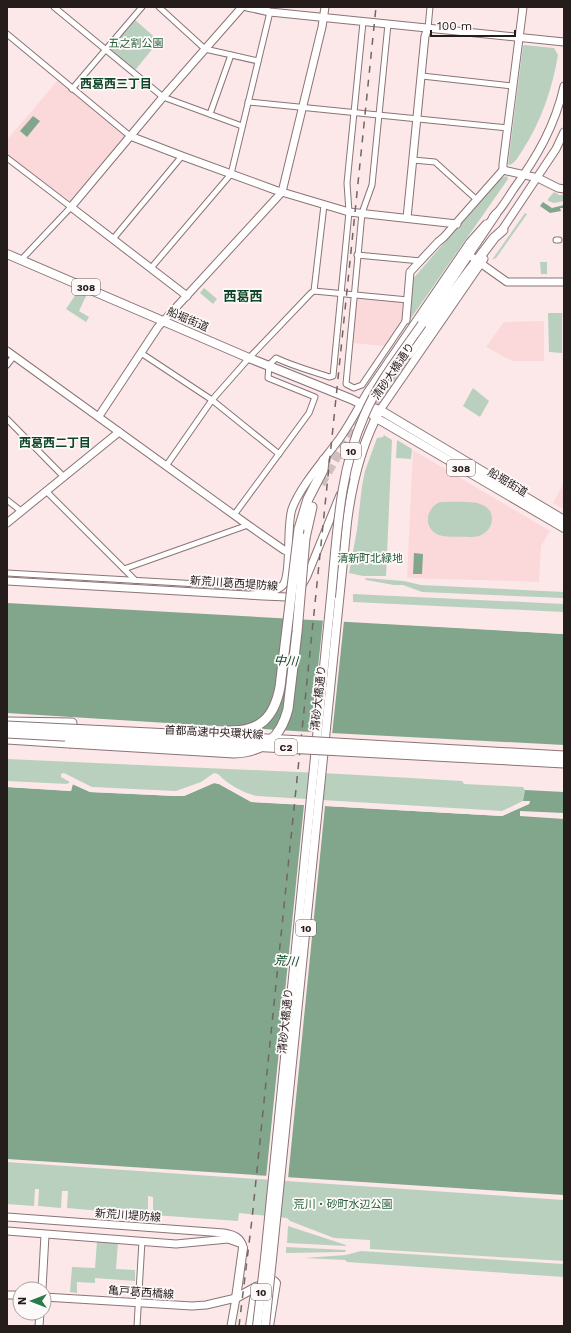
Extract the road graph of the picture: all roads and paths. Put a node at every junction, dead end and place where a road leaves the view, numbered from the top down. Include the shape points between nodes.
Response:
1 (54, 7) edge
2 (142, 7) edge
3 (159, 7) edge
4 (242, 7) edge
5 (247, 7) edge
6 (325, 7) edge
7 (430, 7) edge
8 (524, 7) edge
9 (270, 12) junction
10 (324, 18) junction
11 (363, 22) junction
12 (388, 24) junction
13 (428, 28) junction
14 (7, 34) edge
15 (519, 37) junction
16 (564, 42) edge
17 (106, 49) junction
18 (205, 49) junction
19 (231, 55) junction
20 (258, 62) junction
21 (422, 76) junction
22 (513, 86) junction
23 (564, 86) edge
24 (72, 88) junction
25 (163, 97) junction
26 (248, 102) junction
27 (303, 108) junction
28 (354, 112) junction
29 (210, 114) junction
30 (379, 115) junction
31 (417, 119) junction
32 (242, 126) junction
33 (508, 128) junction
34 (564, 132) edge
35 (130, 136) junction
36 (182, 156) junction
37 (7, 158) edge
38 (413, 160) junction
39 (503, 170) junction
40 (231, 174) junction
41 (524, 174) junction
42 (538, 178) junction
43 (564, 189) edge
44 (282, 192) junction
45 (477, 200) junction
46 (324, 205) junction
47 (71, 207) junction
48 (349, 212) junction
49 (362, 214) junction
50 (496, 214) junction
51 (407, 218) junction
52 (457, 224) junction
53 (503, 230) joint
54 (113, 239) junction
55 (7, 254) edge
56 (469, 255) junction
57 (357, 256) junction
58 (21, 260) junction
59 (421, 261) junction
60 (478, 262) junction
61 (151, 268) junction
62 (564, 282) edge
63 (314, 291) junction
64 (342, 294) junction
65 (353, 295) junction
66 (187, 296) junction
67 (408, 300) junction
68 (406, 320) joint
69 (165, 321) junction
70 (7, 351) edge
71 (141, 353) junction
72 (410, 354) tunnel mouth
73 (14, 356) junction
74 (249, 358) junction
75 (7, 364) edge
76 (269, 365) junction
77 (212, 400) junction
78 (360, 404) junction
79 (378, 414) junction
80 (99, 416) junction
81 (7, 419) edge
82 (119, 432) junction
83 (363, 446) junction
84 (279, 454) junction
85 (324, 460) junction
86 (166, 466) junction
87 (64, 476) junction
88 (321, 484) tunnel mouth
89 (46, 491) junction
90 (7, 500) edge
91 (21, 511) junction
92 (234, 515) junction
93 (564, 520) edge
94 (7, 523) edge
95 (248, 525) junction
96 (564, 528) edge
97 (288, 551) junction
98 (124, 569) junction
99 (7, 573) edge
100 (135, 580) junction
101 (7, 581) edge
102 (281, 587) junction
103 (251, 595) junction
104 (294, 595) junction
105 (7, 722) edge
106 (7, 726) edge
107 (7, 733) edge
108 (7, 739) edge
109 (564, 756) edge
110 (564, 763) edge
111 (7, 1217) edge
112 (7, 1231) edge
113 (45, 1235) junction
114 (142, 1241) junction
115 (243, 1246) junction
116 (42, 1281) edge
117 (256, 1287) junction
118 (52, 1298) edge
119 (236, 1298) junction
120 (138, 1303) junction
121 (137, 1326) edge
122 (231, 1326) edge
123 (250, 1326) edge
124 (257, 1326) edge
125 (265, 1326) edge
126 (269, 1326) edge

1 - 17 street
2 - 17 street
3 - 18 street
4 - 18 street
5 - 9 street
6 - 10 street
7 - 13 street
8 - 15 street
9 - 10 street
9 - 20 street
10 - 11 street
10 - 27 street
11 - 12 street
11 - 28 street
12 - 13 street
12 - 30 street
13 - 15 street
13 - 21 street
14 - 24 street
15 - 16 street
15 - 22 street
17 - 24 street
17 - 25 street
18 - 19 street
18 - 25 street
19 - 20 street
19 - 29 street
20 - 26 street
21 - 22 street
21 - 31 street
22 - 33 street
23 - 41 street, 清砂大橋通り via 552,127
24 - 35 street
25 - 29 street
25 - 35 street
26 - 27 street
26 - 32 street
27 - 28 street
27 - 44 street
28 - 30 street
28 - 48 street via 347,183
29 - 32 street
30 - 31 street
30 - 49 street via 372,185
31 - 33 street
31 - 38 street
32 - 40 street
33 - 39 street
34 - 42 street
35 - 36 street
35 - 47 street
36 - 40 street
36 - 54 street
37 - 47 street
38 - 45 street via 435,162
38 - 51 street
39 - 41 street
39 - 45 street
40 - 44 street
40 - 61 street
41 - 42 street
41 - 50 street, 清砂大橋通り
42 - 43 street
42 - 53 street
44 - 46 street
44 - 66 street
45 - 52 street
46 - 48 street
46 - 63 street
47 - 54 street
47 - 58 street
48 - 49 street
48 - 64 street
49 - 51 street
49 - 57 street
50 - 56 main road, 10
50 - 78 street, 清砂大橋通り via 470,242
51 - 52 street
52 - 59 street
53 - 60 highway via 494,238
54 - 61 street
55 - 58 main road, 船堀街道 / 308
56 - 60 street
56 - 124 main road, 清砂大橋通り / 10, bridge via 383,380 367,409 352,447 344,483
57 - 59 street
57 - 65 street
58 - 69 main road, 船堀街道 / 308
59 - 67 street via 410,272
60 - 62 street via 507,282
60 - 72 highway via 442,307
60 - 79 street, 清砂大橋通り
61 - 66 street
63 - 64 street
63 - 74 street
64 - 65 street
64 - 76 street via 333,376 329,377 276,358
65 - 67 street
65 - 68 street via 346,384 348,386 354,388 362,385
66 - 69 street
67 - 68 street
69 - 71 street
69 - 74 main road, 船堀街道 / 308
70 - 73 street
71 - 77 street
71 - 80 street
73 - 75 street
73 - 80 street
74 - 76 main road, 船堀街道 / 308
74 - 77 street
76 - 78 main road, 船堀街道 / 308
76 - 84 street via 268,378 315,397 309,413
77 - 84 street
77 - 86 street
78 - 79 main road, 船堀街道 / 308
78 - 85 street, 清砂大橋通り
79 - 83 main road, 清砂大橋通り / 10
79 - 93 main road, 船堀街道 / 308
79 - 96 main road, 船堀街道 / 308
80 - 82 street
81 - 87 street
82 - 86 street
82 - 87 street
83 - 104 street, 新荒川葛西堤防線 via 356,455 306,576
83 - 125 main road, 清砂大橋通り / 10, bridge via 350,501
84 - 92 street
85 - 97 street, 清砂大橋通り via 298,497 292,511
85 - 105 highway, bridge via 308,499 300,529 280,687 269,716 243,730 229,731
86 - 92 street
87 - 89 street
88 - 108 highway, bridge via 311,509 305,538 288,709 286,719 274,738 262,747 234,754
89 - 91 street
89 - 98 street
90 - 91 street
91 - 94 street
92 - 95 street
95 - 97 street
95 - 98 street
97 - 102 street, 清砂大橋通り via 287,572
98 - 100 street
99 - 100 street
100 - 102 street
101 - 103 street, 新荒川葛西堤防線
102 - 103 street
102 - 104 street
103 - 104 street, 新荒川葛西堤防線
106 - 109 highway, 首都高速中央環状線 / C2, bridge
107 - 110 highway, 首都高速中央環状線 / C2, bridge
111 - 115 street, 新荒川堤防線 via 224,1233 238,1237
112 - 113 street
113 - 114 street
113 - 116 street
114 - 115 street via 176,1244 228,1239
114 - 120 street
115 - 119 main road
117 - 119 main road
117 - 123 main road
117 - 126 main road via 270,1281 276,1284
118 - 120 street, 亀戸葛西橋線
119 - 120 street, 亀戸葛西橋線 via 192,1306
119 - 122 street
120 - 121 street

